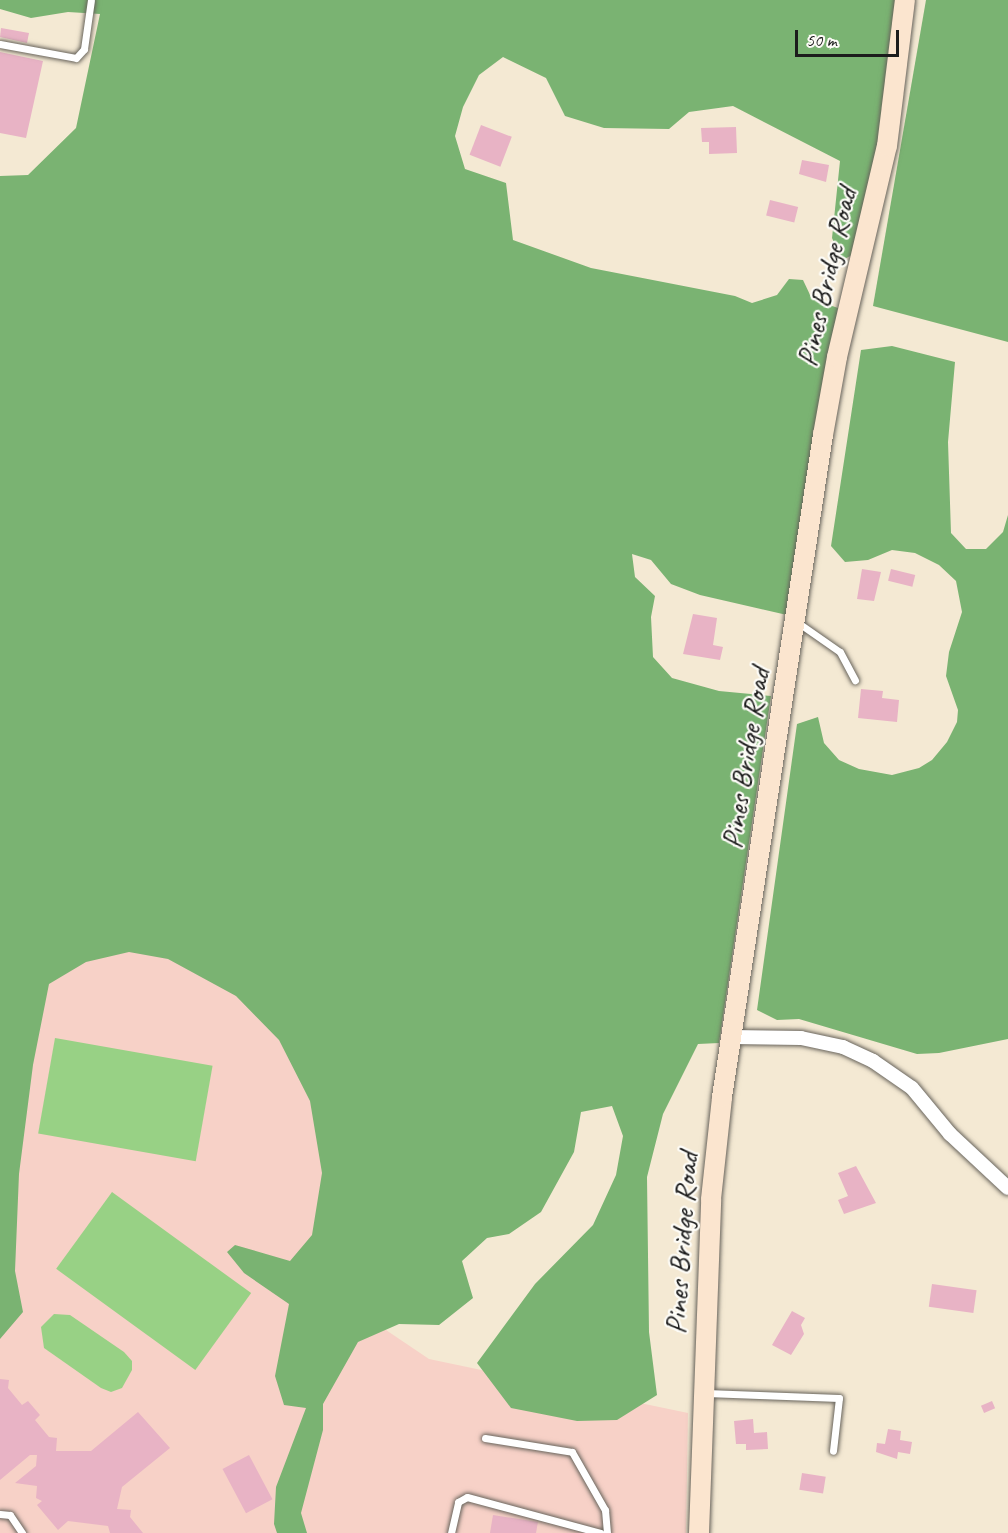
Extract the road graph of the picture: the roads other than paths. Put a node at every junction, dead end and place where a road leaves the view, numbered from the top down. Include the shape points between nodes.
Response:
1 (91, 0) edge
2 (905, 0) edge
3 (0, 44) edge
4 (797, 622) junction
5 (855, 680) dead end
6 (732, 1037) junction
7 (1008, 1188) edge
8 (703, 1393) junction
9 (485, 1438) dead end
10 (833, 1451) dead end
11 (0, 1514) edge
12 (22, 1533) edge
13 (451, 1533) edge
14 (600, 1533) edge
15 (607, 1533) edge
16 (699, 1533) edge

1 - 3 lane via 84,49 76,58
2 - 4 street, Pines Bridge Road via 887,146 837,357
4 - 5 lane via 840,652
4 - 6 street, Pines Bridge Road
6 - 7 street via 801,1038 843,1047 873,1061 912,1088 950,1134
6 - 8 street, Pines Bridge Road via 711,1198
8 - 10 lane via 838,1398
8 - 16 street, Pines Bridge Road
9 - 15 lane via 572,1452 605,1510
11 - 12 lane via 10,1515
13 - 14 lane via 458,1502 467,1497

